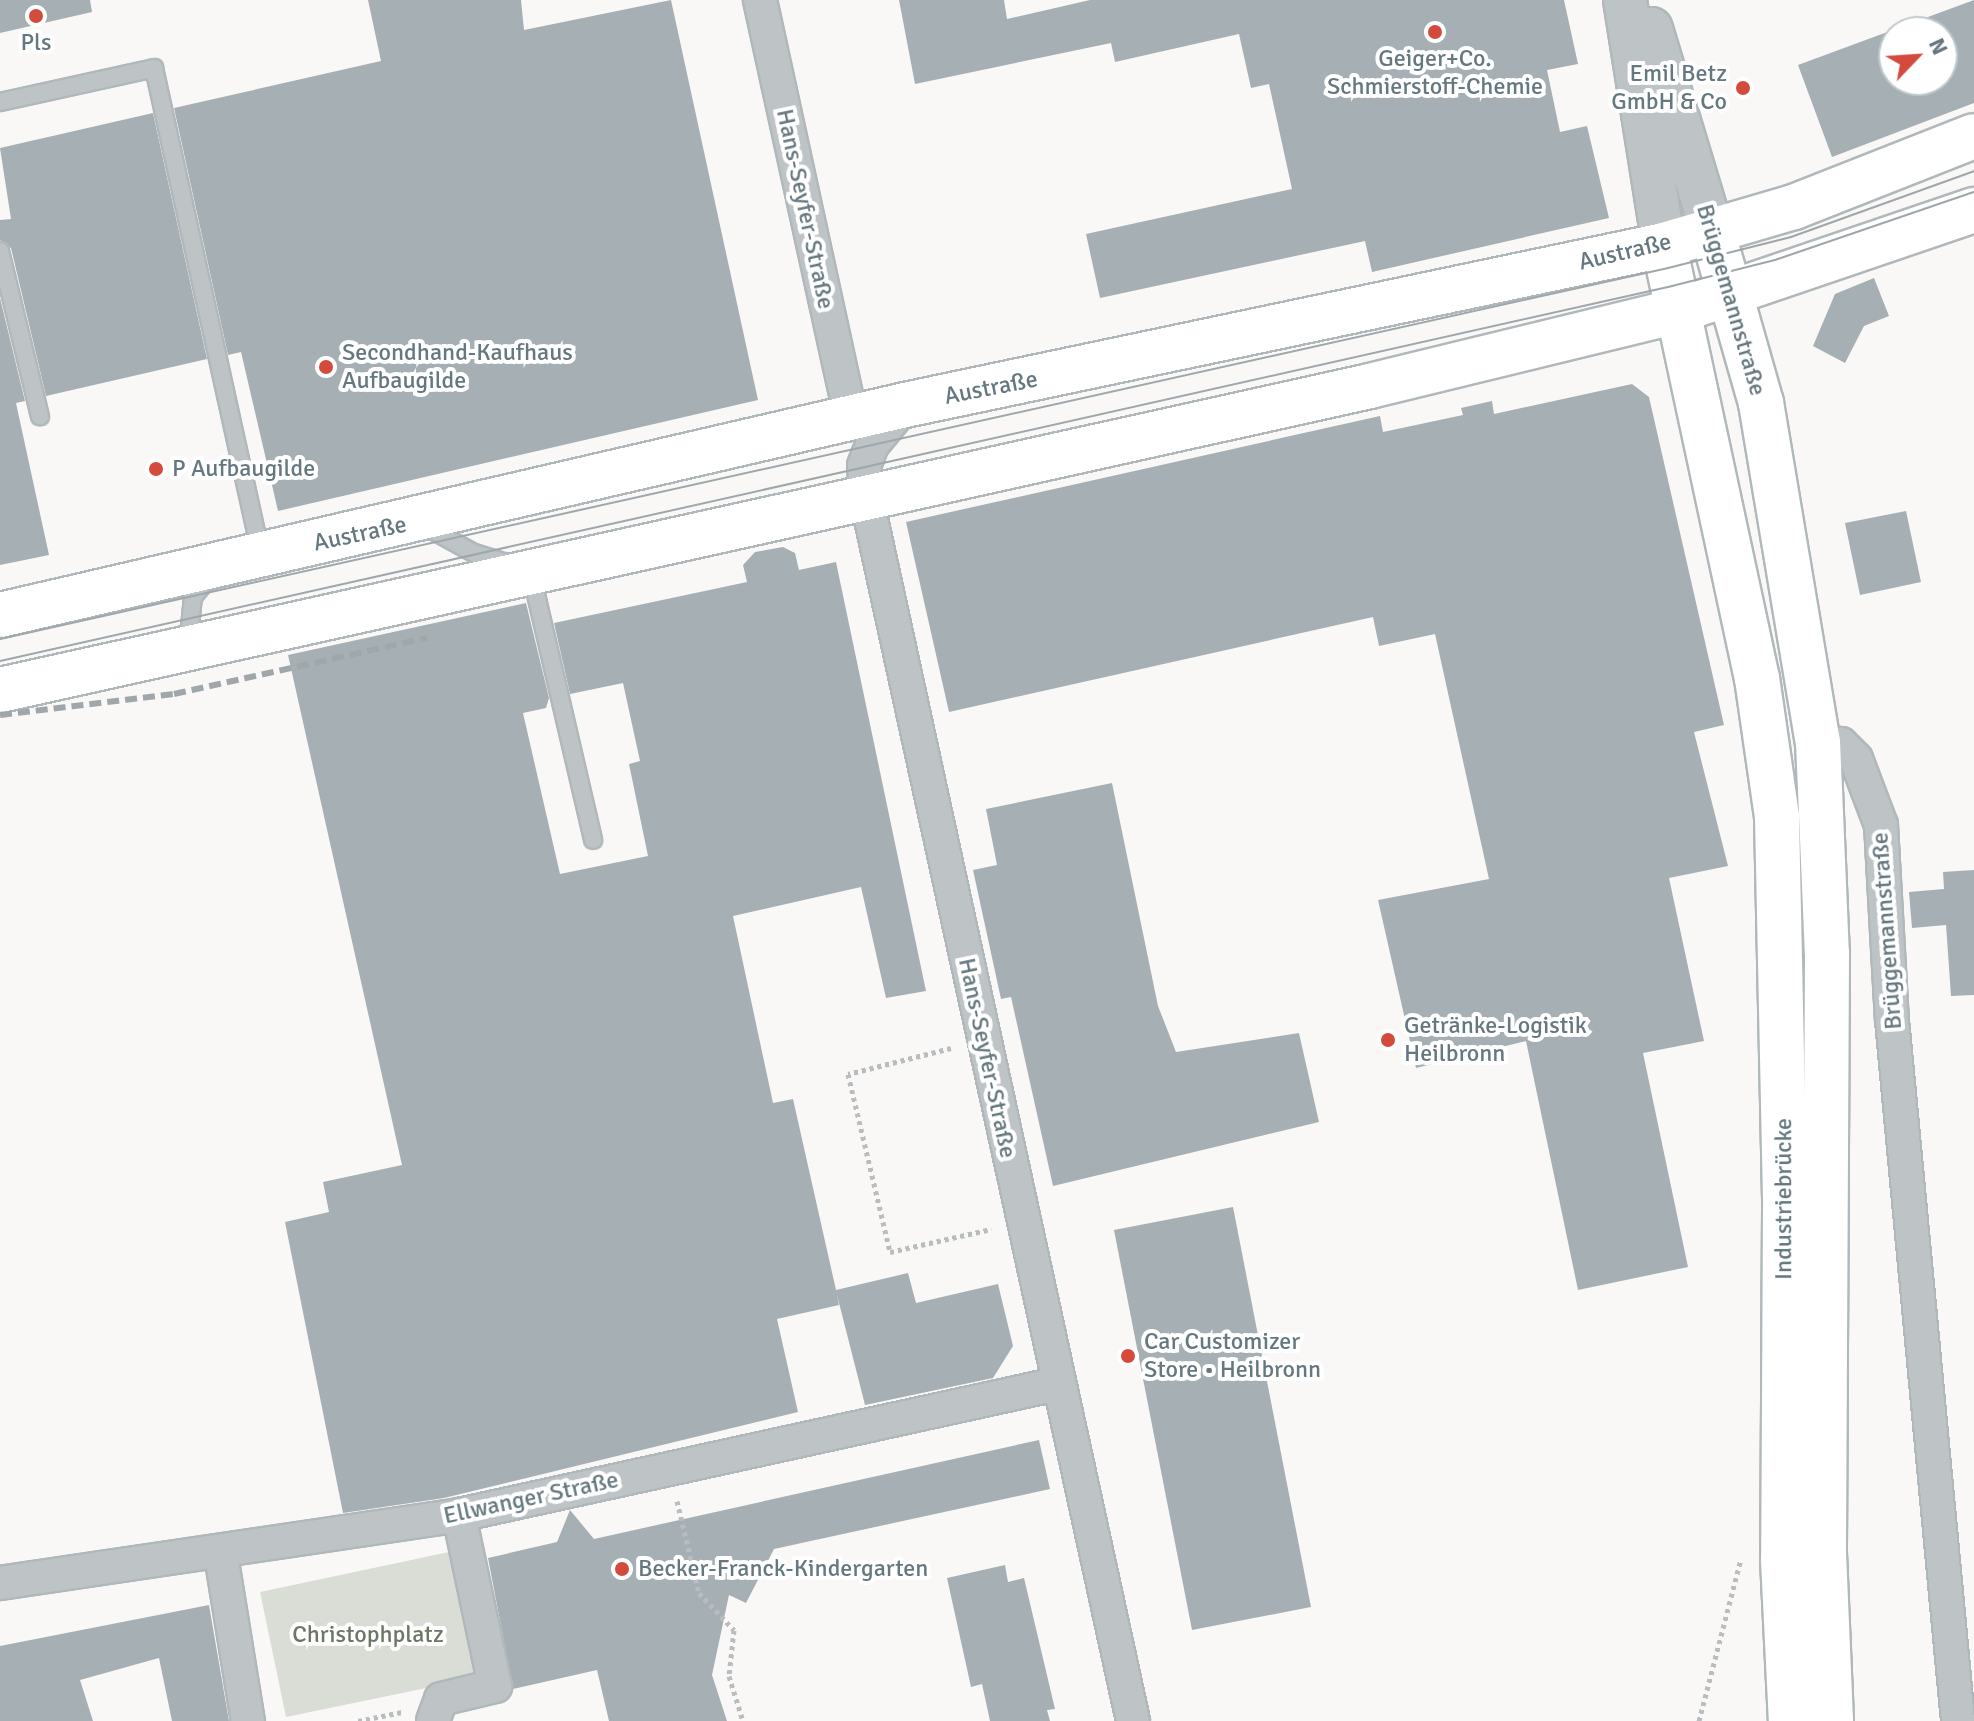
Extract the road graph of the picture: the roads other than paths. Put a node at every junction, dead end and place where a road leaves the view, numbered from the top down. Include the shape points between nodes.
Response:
1 (760, 0) edge
2 (1625, 0) edge
3 (1642, 0) edge
4 (0, 102) edge
5 (1974, 136) edge
6 (1974, 210) edge
7 (1712, 231) junction
8 (1664, 245) junction
9 (0, 251) edge
10 (1731, 294) junction
11 (1677, 311) junction
12 (905, 405) junction
13 (40, 416) dead end
14 (851, 418) junction
15 (866, 496) junction
16 (417, 522) junction
17 (242, 560) junction
18 (530, 570) junction
19 (0, 615) edge
20 (188, 647) junction
21 (1757, 678) joint
22 (0, 690) edge
23 (1818, 742) junction
24 (593, 840) dead end
25 (1057, 1384) junction
26 (459, 1515) junction
27 (221, 1555) junction
28 (0, 1583) edge
29 (434, 1713) edge
30 (248, 1721) edge
31 (1133, 1721) edge
32 (1791, 1721) edge
33 (1831, 1721) edge
34 (1958, 1721) edge

1 - 14 street, Hans-Seyfer-Straße
2 - 8 street, Brüggemannstraße
3 - 7 street, Brüggemannstraße
4 - 17 lane via 154,68
5 - 7 main road, Austraße via 1794,207
6 - 10 main road
7 - 8 main road, Austraße
7 - 10 main road, Brüggemannstraße
8 - 11 main road, Brüggemannstraße
8 - 12 main road, Austraße
9 - 13 lane
10 - 11 main road
10 - 23 main road, Brüggemannstraße via 1761,403
11 - 15 main road
11 - 21 main road, Brüggemannstraße
12 - 14 main road, Austraße
12 - 15 street, Hans-Seyfer-Straße via 872,445 864,466
14 - 16 main road, Austraße
15 - 18 main road
15 - 25 street, Hans-Seyfer-Straße
16 - 17 main road, Austraße
16 - 18 lane via 474,553
17 - 19 main road, Austraße
17 - 20 lane via 193,597
18 - 20 main road
18 - 24 lane
20 - 22 main road
21 - 32 main road, Industriebrücke via 1777,817 1783,941 1780,1389
23 - 33 main road, Industriebrücke via 1827,953 1824,1521
23 - 34 street, Brüggemannstraße via 1841,744 1856,759 1881,825 1892,1020
25 - 26 street, Ellwanger Straße
25 - 31 street, Hans-Seyfer-Straße
26 - 27 street, Ellwanger Straße
26 - 29 street via 495,1686
27 - 28 street, Ellwanger Straße
27 - 30 street

